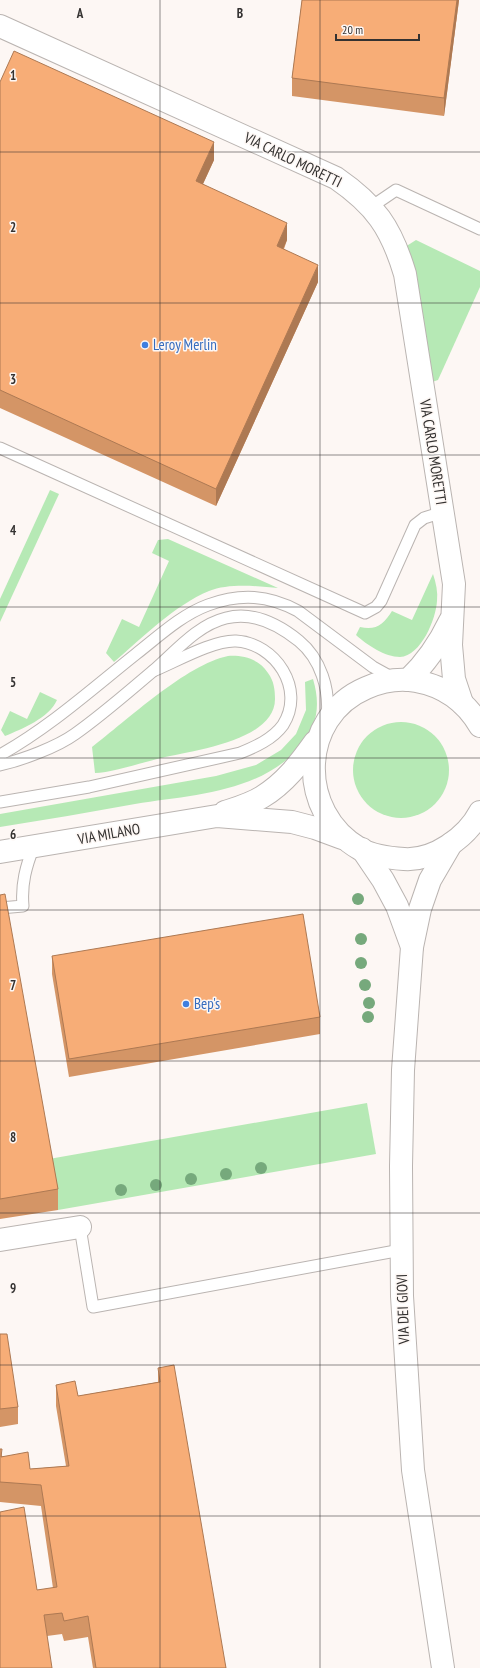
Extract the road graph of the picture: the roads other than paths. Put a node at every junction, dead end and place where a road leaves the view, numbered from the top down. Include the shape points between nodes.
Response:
1 (0, 26) edge
2 (371, 207) junction
3 (480, 229) edge
4 (0, 448) edge
5 (443, 512) junction
6 (452, 616) junction
7 (153, 671) junction
8 (402, 680) junction
9 (474, 716) edge
10 (323, 728) junction
11 (0, 755) edge
12 (0, 765) edge
13 (0, 802) edge
14 (217, 816) junction
15 (478, 816) edge
16 (451, 844) junction
17 (355, 845) junction
18 (34, 846) junction
19 (0, 852) edge
20 (0, 908) edge
21 (412, 947) junction
22 (80, 1226) joint
23 (0, 1240) edge
24 (401, 1250) junction
25 (443, 1668) edge

1 - 2 street, VIA CARLO MORETTI via 312,166 355,191
2 - 3 lane via 396,190
2 - 5 street, VIA CARLO MORETTI via 391,235 405,274
4 - 5 lane via 365,613 381,601 415,525 424,518
5 - 6 street, VIA CARLO MORETTI via 454,584
6 - 8 street, VIA CARLO MORETTI via 440,643 429,659
6 - 9 street, VIA CARLO MORETTI via 454,679
7 - 10 lane via 196,632 226,618 255,617 280,627 301,642 316,662 322,672 327,695
7 - 12 lane via 74,735 23,759
7 - 13 lane via 226,642 236,641 254,645 275,658 286,675 290,707 277,731 259,745 240,753 89,787
8 - 9 street via 428,683 446,691
8 - 10 street, VIA MILANO via 375,684 356,692 340,704
8 - 11 lane via 373,667 285,604 272,599 236,597 208,605 181,619 42,729
10 - 14 street, VIA MILANO via 301,763 284,780 261,798
10 - 17 street via 313,764 316,793 328,820
14 - 17 street, VIA MILANO via 292,822 315,828
14 - 18 street, VIA MILANO
15 - 16 street
16 - 17 street, VIA MILANO via 430,854 407,859 383,857
16 - 21 street, VIA DEI GIOVI via 430,880 420,909
17 - 21 street via 383,880 397,906
18 - 19 street, VIA MILANO
18 - 20 lane via 21,890 23,906
21 - 24 street, VIA DEI GIOVI via 403,1070
22 - 23 street
22 - 24 lane via 93,1307
24 - 25 street, VIA DEI GIOVI via 413,1470

